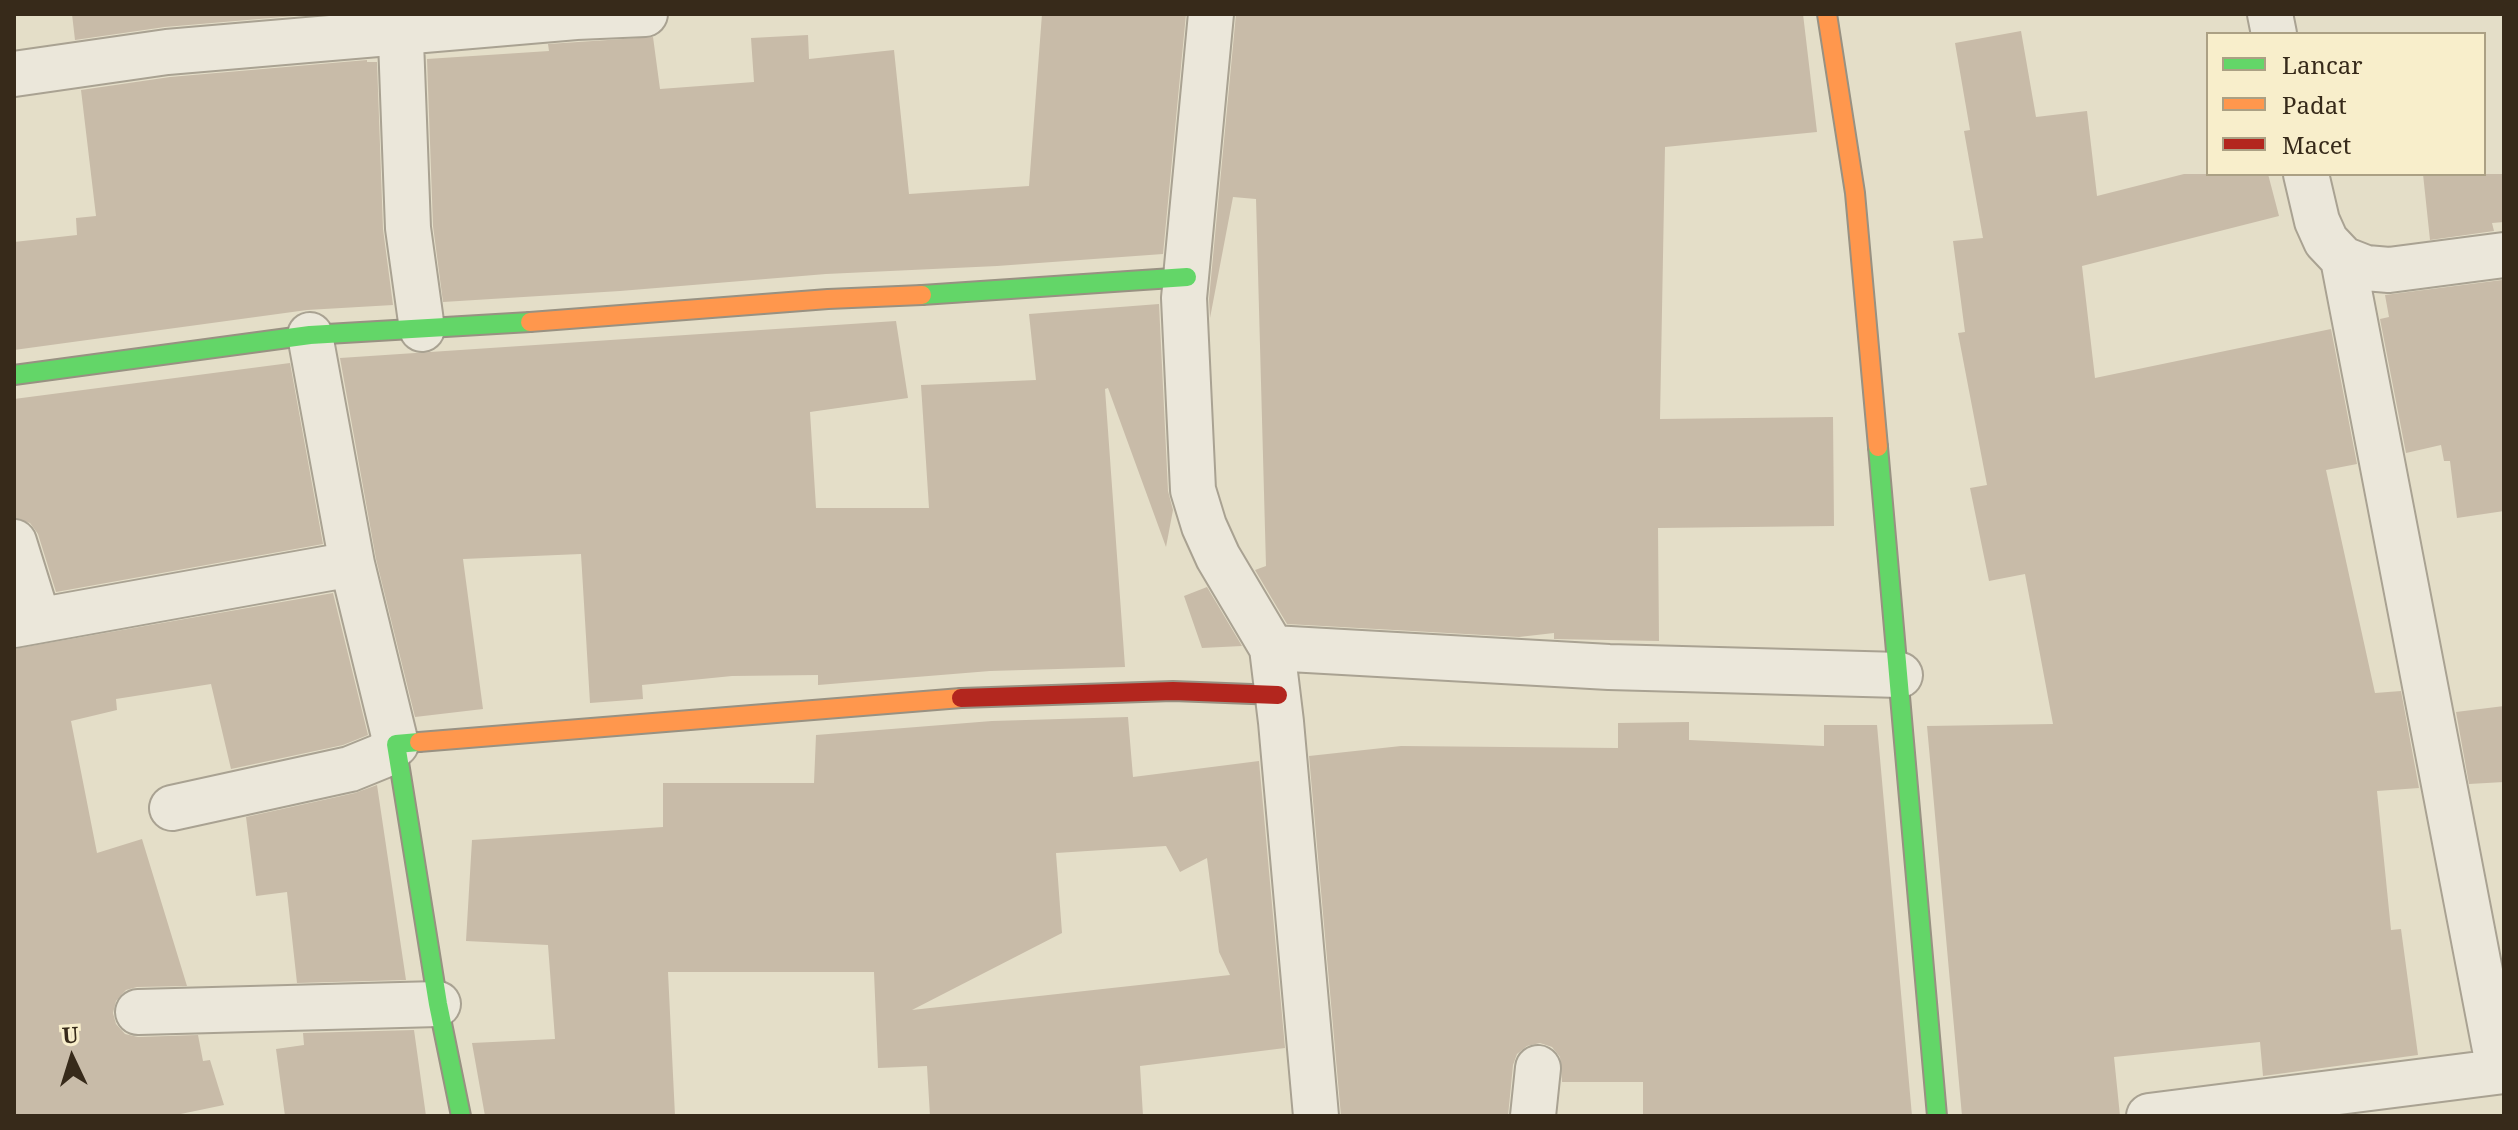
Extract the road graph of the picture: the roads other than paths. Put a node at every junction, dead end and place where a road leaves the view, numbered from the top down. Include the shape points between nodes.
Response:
1 (645, 14) edge
2 (1211, 14) edge
3 (1827, 14) edge
4 (400, 23) edge
5 (14, 74) edge
6 (2306, 176) edge
7 (2504, 255) edge
8 (2343, 259) junction
9 (1187, 277) junction
10 (422, 329) junction
11 (310, 335) junction
12 (14, 375) edge
13 (14, 542) edge
14 (352, 564) junction
15 (26, 622) edge
16 (1272, 648) junction
17 (1900, 675) junction
18 (1278, 695) junction
19 (396, 744) junction
20 (172, 808) dead end
21 (438, 1004) junction
22 (138, 1012) dead end
23 (1538, 1068) dead end
24 (2502, 1071) edge
25 (2429, 1098) edge
26 (461, 1116) edge
27 (1316, 1116) edge
28 (1533, 1116) edge
29 (1937, 1116) edge
30 (2149, 1116) edge

1 - 4 street
2 - 9 street
3 - 17 street via 1855,193
4 - 5 street
4 - 10 street via 408,228
6 - 8 street via 2317,221
7 - 8 street via 2389,270
8 - 24 street
9 - 10 street
9 - 16 street via 1193,490 1218,557
10 - 11 street
11 - 12 street
11 - 14 street
13 - 15 street
14 - 15 street
14 - 19 street
16 - 17 street via 1609,667
16 - 18 street
17 - 29 street
18 - 19 street via 1173,691 991,696
18 - 27 street
19 - 20 street via 350,769
19 - 21 street
21 - 22 street
21 - 26 street
23 - 28 street
24 - 25 street
25 - 30 street

